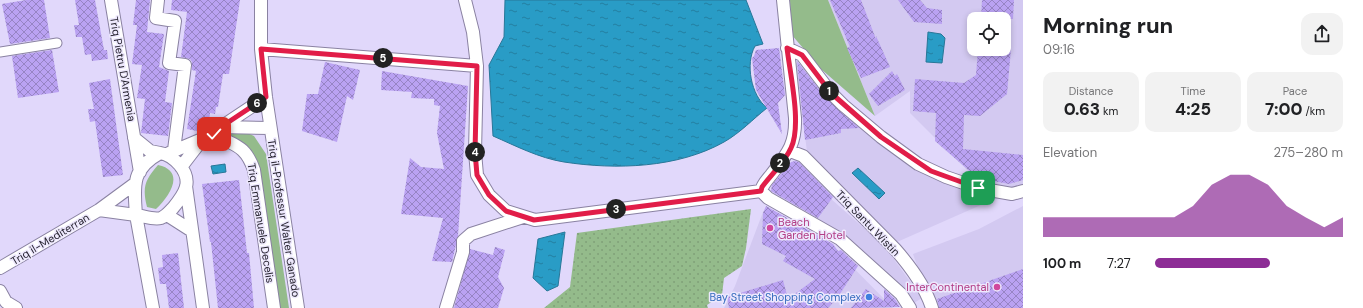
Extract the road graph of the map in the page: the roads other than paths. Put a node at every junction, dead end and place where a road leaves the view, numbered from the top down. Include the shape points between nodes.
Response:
1 (111, 0) edge
2 (158, 0) edge
3 (261, 0) edge
4 (464, 0) edge
5 (783, 0) edge
6 (57, 43) dead end
7 (787, 48) junction
8 (261, 49) junction
9 (0, 52) edge
10 (477, 66) junction
11 (266, 97) junction
12 (270, 128) junction
13 (217, 130) junction
14 (134, 138) junction
15 (201, 141) junction
16 (790, 151) junction
17 (167, 152) junction
18 (181, 168) junction
19 (140, 172) junction
20 (134, 185) junction
21 (186, 186) junction
22 (761, 191) junction
23 (1023, 191) edge
24 (99, 210) junction
25 (136, 215) junction
26 (167, 215) junction
27 (523, 217) junction
28 (153, 218) junction
29 (192, 231) junction
30 (142, 244) junction
31 (0, 268) edge
32 (0, 291) edge
33 (16, 308) edge
34 (153, 308) edge
35 (203, 308) edge
36 (274, 308) edge
37 (298, 308) edge
38 (446, 308) edge
39 (910, 308) edge
40 (932, 308) edge

1 - 14 street, Triq Pietru D'Armenia
2 - 17 street via 156,18 175,21 169,63 185,65
3 - 8 street, Triq il-Professur Walter Ganado
4 - 10 street via 473,32
5 - 7 street
6 - 9 street
7 - 16 street via 796,124
7 - 23 street via 802,55 843,105 918,164 978,188 1012,194
8 - 10 street
8 - 11 street, Triq il-Professur Walter Ganado
10 - 27 street via 477,175 497,203 506,211
11 - 12 street, Triq il-Professur Walter Ganado
11 - 13 street, Triq il-Professur Walter Ganado
12 - 13 street, Triq il-Professur Walter Ganado
12 - 37 street, Triq il-Professur Walter Ganado
13 - 15 street, Triq il-Professur Walter Ganado
13 - 36 street, Triq Emmanuele Decelis via 250,156
14 - 17 street via 150,151
14 - 19 street, Triq Pietru D'Armenia
15 - 17 street, Triq il-Professur Walter Ganado
15 - 18 street, Triq il-Professur Walter Ganado
16 - 22 street
16 - 40 street, Triq Santu Wistin via 803,156 906,261 927,293
17 - 18 street
17 - 19 street via 144,164
18 - 21 street via 184,171
19 - 20 street
20 - 24 street, Triq il-Mediterran
20 - 25 street
21 - 26 street
21 - 29 street
22 - 27 street via 534,220
22 - 39 street via 768,198 840,239 901,294
24 - 25 street, Triq il-Mediterran
24 - 31 street, Triq il-Mediterran
25 - 28 street
25 - 30 street
26 - 28 street
26 - 29 street
27 - 38 street via 471,234 463,241 463,252
28 - 30 street
29 - 35 street
30 - 34 street
32 - 33 street via 6,302

